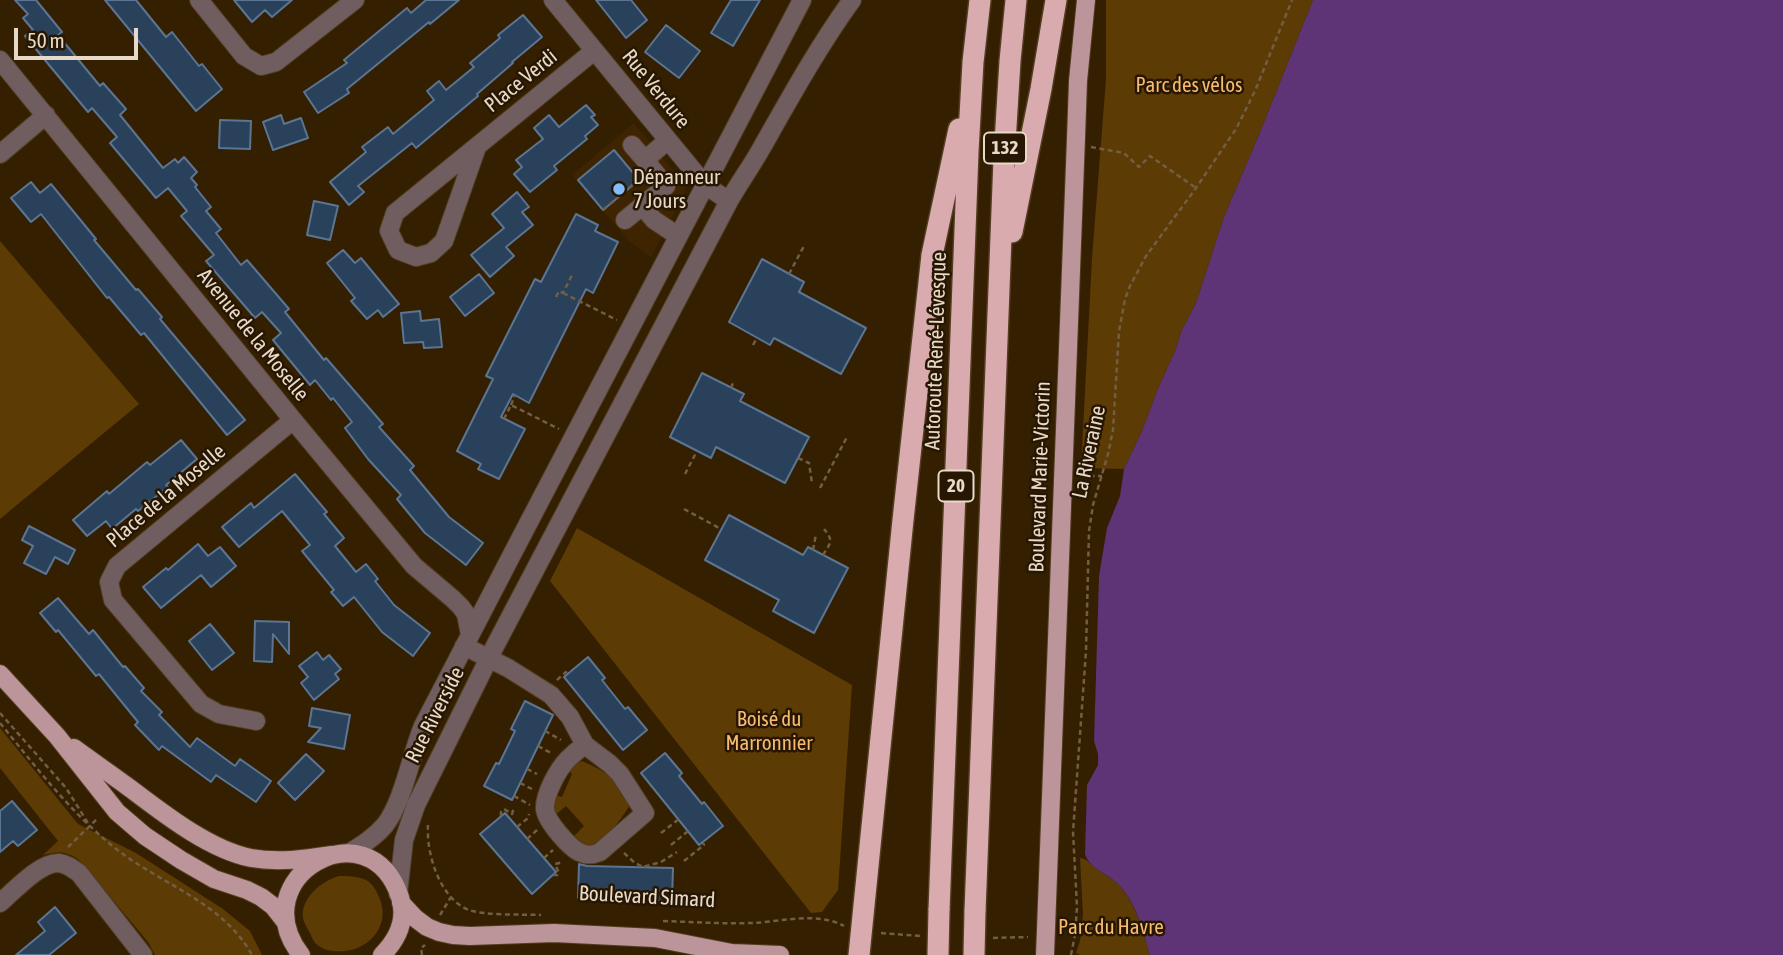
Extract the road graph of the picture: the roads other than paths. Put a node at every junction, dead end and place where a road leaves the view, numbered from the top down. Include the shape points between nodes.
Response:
1 (199, 0) edge
2 (355, 0) edge
3 (553, 0) edge
4 (803, 0) edge
5 (852, 0) edge
6 (980, 0) edge
7 (1016, 0) edge
8 (1056, 0) edge
9 (1086, 0) edge
10 (594, 51) junction
11 (0, 60) edge
12 (973, 62) junction
13 (46, 115) junction
14 (668, 140) junction
15 (632, 145) dead end
16 (477, 147) junction
17 (0, 154) edge
18 (645, 160) junction
19 (705, 185) junction
20 (729, 201) junction
21 (642, 206) junction
22 (625, 220) dead end
23 (678, 236) junction
24 (999, 296) junction
25 (293, 420) junction
26 (467, 640) junction
27 (489, 659) junction
28 (0, 674) edge
29 (256, 721) dead end
30 (57, 736) junction
31 (585, 745) junction
32 (340, 854) junction
33 (400, 899) junction
34 (0, 903) edge
35 (285, 920) junction
36 (295, 950) edge
37 (724, 954) edge
38 (143, 955) edge
39 (382, 955) edge
40 (780, 955) edge
41 (859, 955) edge
42 (938, 955) edge
43 (974, 955) edge
44 (1045, 955) edge

1 - 2 street via 244,56 261,66 276,62
3 - 10 street, Rue Verdure
4 - 19 street
5 - 20 street
6 - 12 highway, Autoroute René-Lévesque / 20
7 - 24 highway, 132
8 - 24 highway
9 - 44 main road, Boulevard Marie-Victorin via 1078,81
10 - 14 street, Rue Verdure
10 - 16 street, Place Verdi
11 - 13 street, Avenue de la Moselle
12 - 41 highway via 932,255
12 - 42 highway, Autoroute René-Lévesque / 20, bridge
13 - 17 street
13 - 25 street, Avenue de la Moselle
14 - 18 street
14 - 19 street, Rue Verdure
15 - 18 street
16 - 16 street, Place Verdi via 395,213 389,231 398,250 416,257 431,253 444,241
18 - 21 street via 666,186
19 - 20 street, Rue Verdure
19 - 23 street
20 - 27 street, Rue Riverside
21 - 22 street
21 - 23 street
23 - 26 street, Rue Riverside
24 - 43 highway, 20, bridge
25 - 26 street, Avenue de la Moselle via 414,566 464,611
25 - 29 street, Place de la Moselle via 117,566 109,583 113,600 201,704 219,714
26 - 27 street
26 - 32 street, Rue Riverside via 419,735 389,819 379,832
27 - 31 street via 551,695
27 - 33 street, Rue Riverside via 410,818 402,854
28 - 30 main road
30 - 32 main road via 176,821 233,852 271,860
30 - 35 main road via 117,812 138,830 195,868 261,897
31 - 31 street via 559,770 545,807 548,820 575,849 593,855 645,813 620,774
32 - 33 main road, Boulevard Simard via 362,855 380,865
32 - 35 main road via 313,864 297,880 286,899
33 - 37 main road, Boulevard Simard via 426,927 453,935 642,937
33 - 39 main road via 400,928
34 - 38 street via 45,866 68,865
35 - 36 main road
37 - 40 main road, Boulevard Simard

